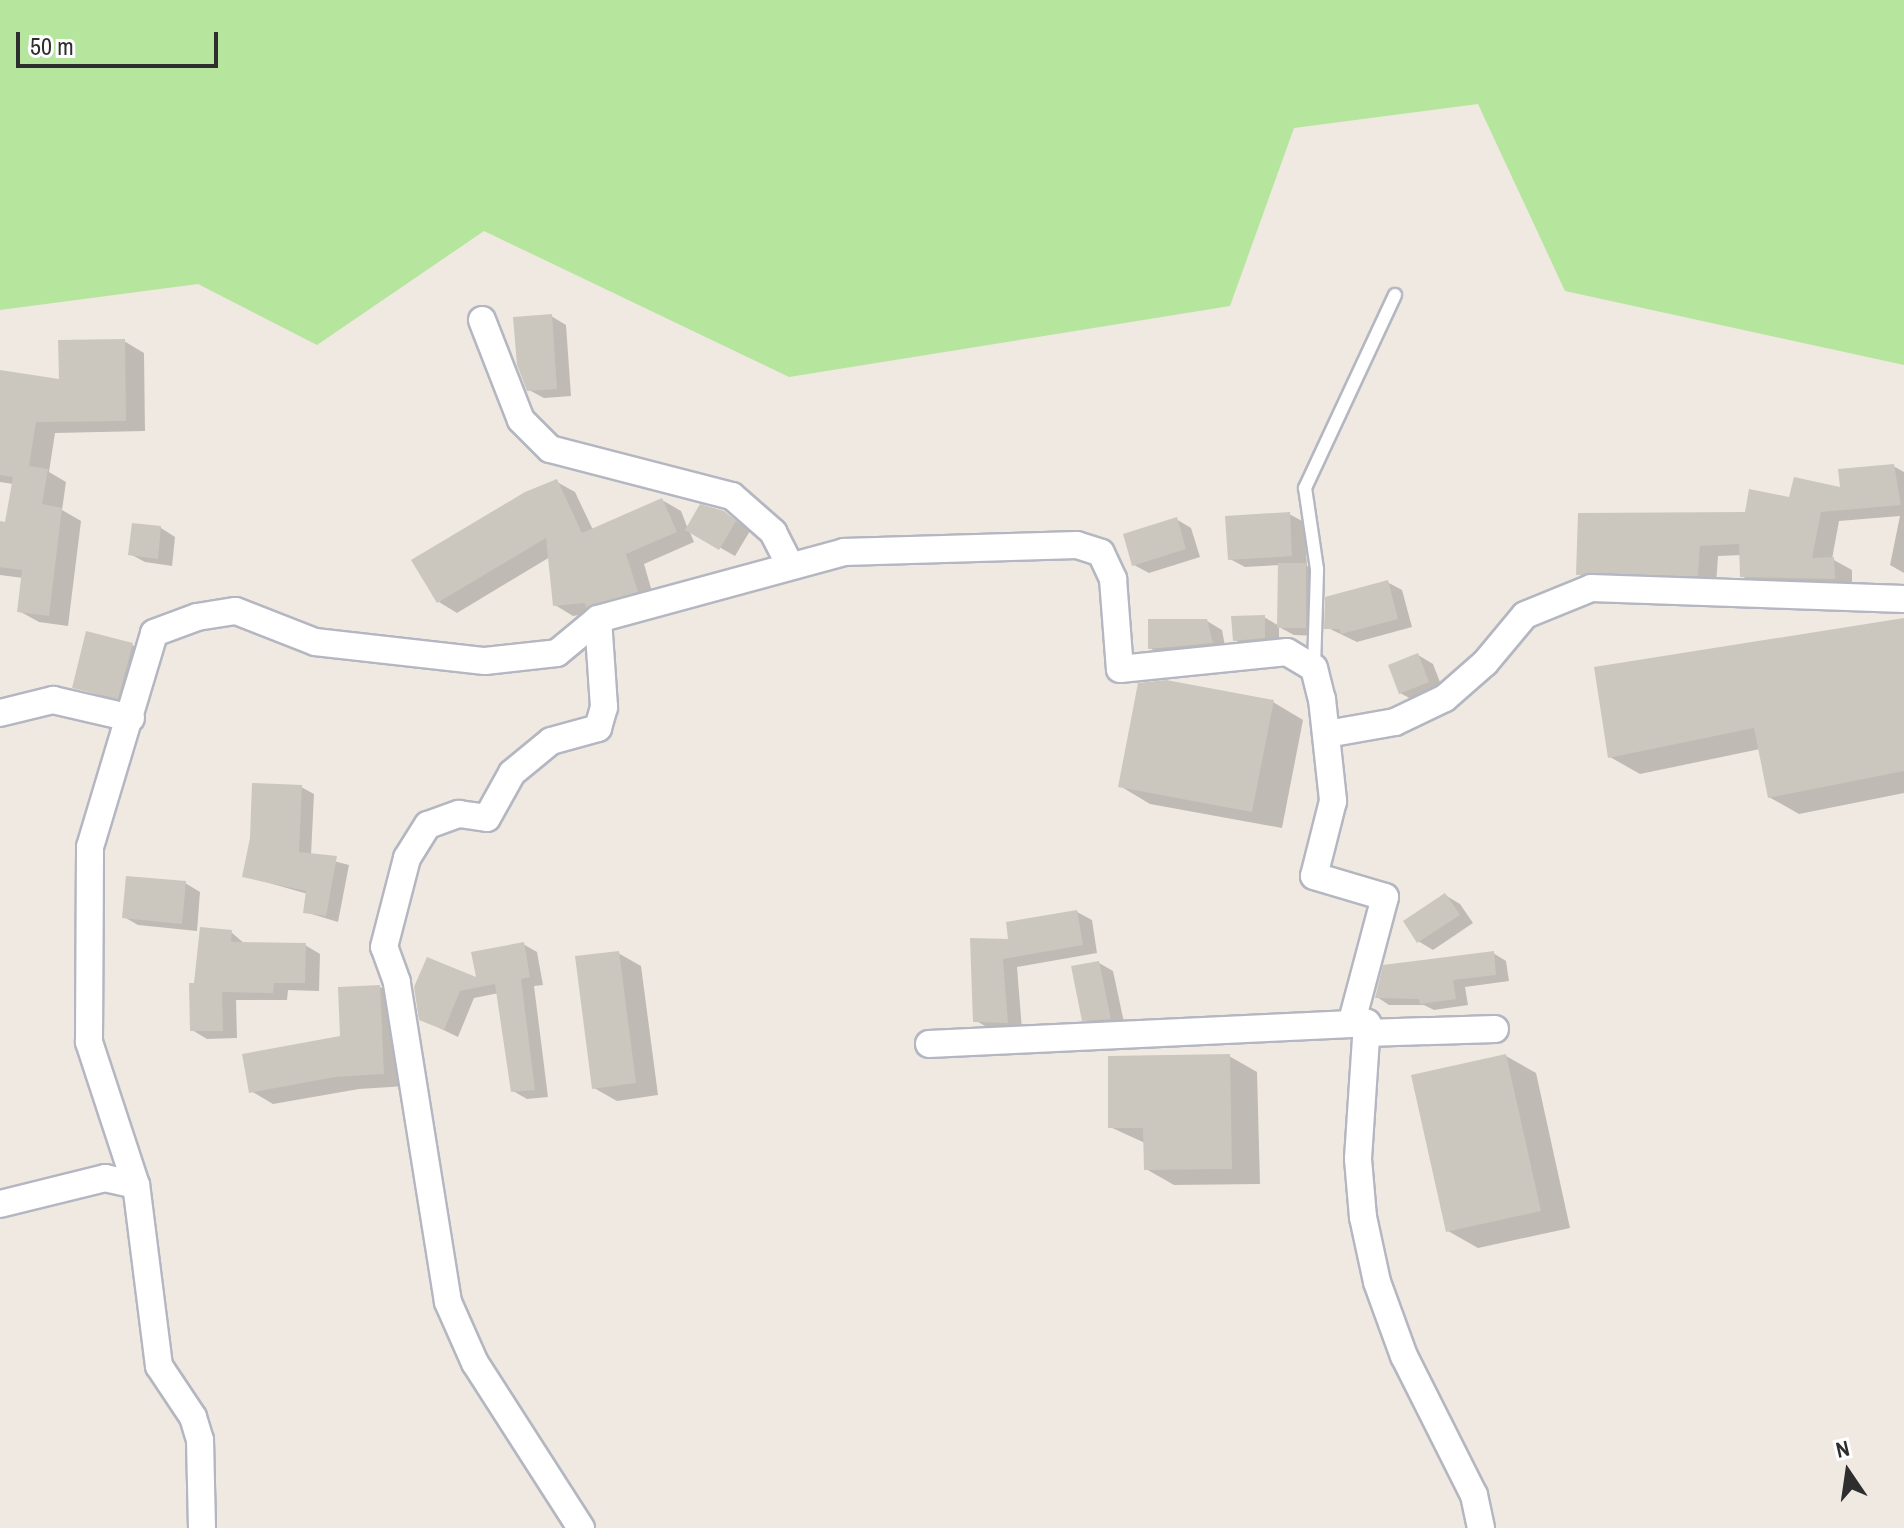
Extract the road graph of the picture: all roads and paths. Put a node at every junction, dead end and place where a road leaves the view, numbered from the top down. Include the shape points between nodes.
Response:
1 (1395, 295) dead end
2 (482, 320) dead end
3 (790, 566) junction
4 (1904, 599) edge
5 (598, 619) junction
6 (1314, 668) junction
7 (0, 713) edge
8 (131, 718) junction
9 (1327, 734) junction
10 (1367, 1028) junction
11 (1495, 1029) dead end
12 (929, 1044) dead end
13 (136, 1185) junction
14 (0, 1204) edge
15 (202, 1528) edge
16 (581, 1528) edge
17 (1481, 1528) edge

1 - 6 lane via 1305,488 1317,569
2 - 3 street via 521,420 550,449 732,496 773,532
3 - 5 street
3 - 6 street via 844,552 1077,545 1101,553 1113,579 1120,669 1287,652
4 - 9 street via 1591,588 1525,615 1485,663 1445,698 1395,722
5 - 8 street via 557,653 485,661 315,642 236,611 197,617 154,633
5 - 16 street via 604,707 598,728 551,741 512,773 487,818 459,814 428,825 407,858 384,947 397,982 448,1302 475,1363
6 - 9 street
7 - 8 street via 53,700
8 - 13 street via 90,847 89,1042
9 - 10 street via 1333,801 1314,876 1385,897 1353,1017
10 - 11 street
10 - 12 street
10 - 17 street via 1358,1159 1377,1282 1404,1356 1474,1495
13 - 14 street via 105,1178
13 - 15 street via 159,1366 193,1417 200,1440

